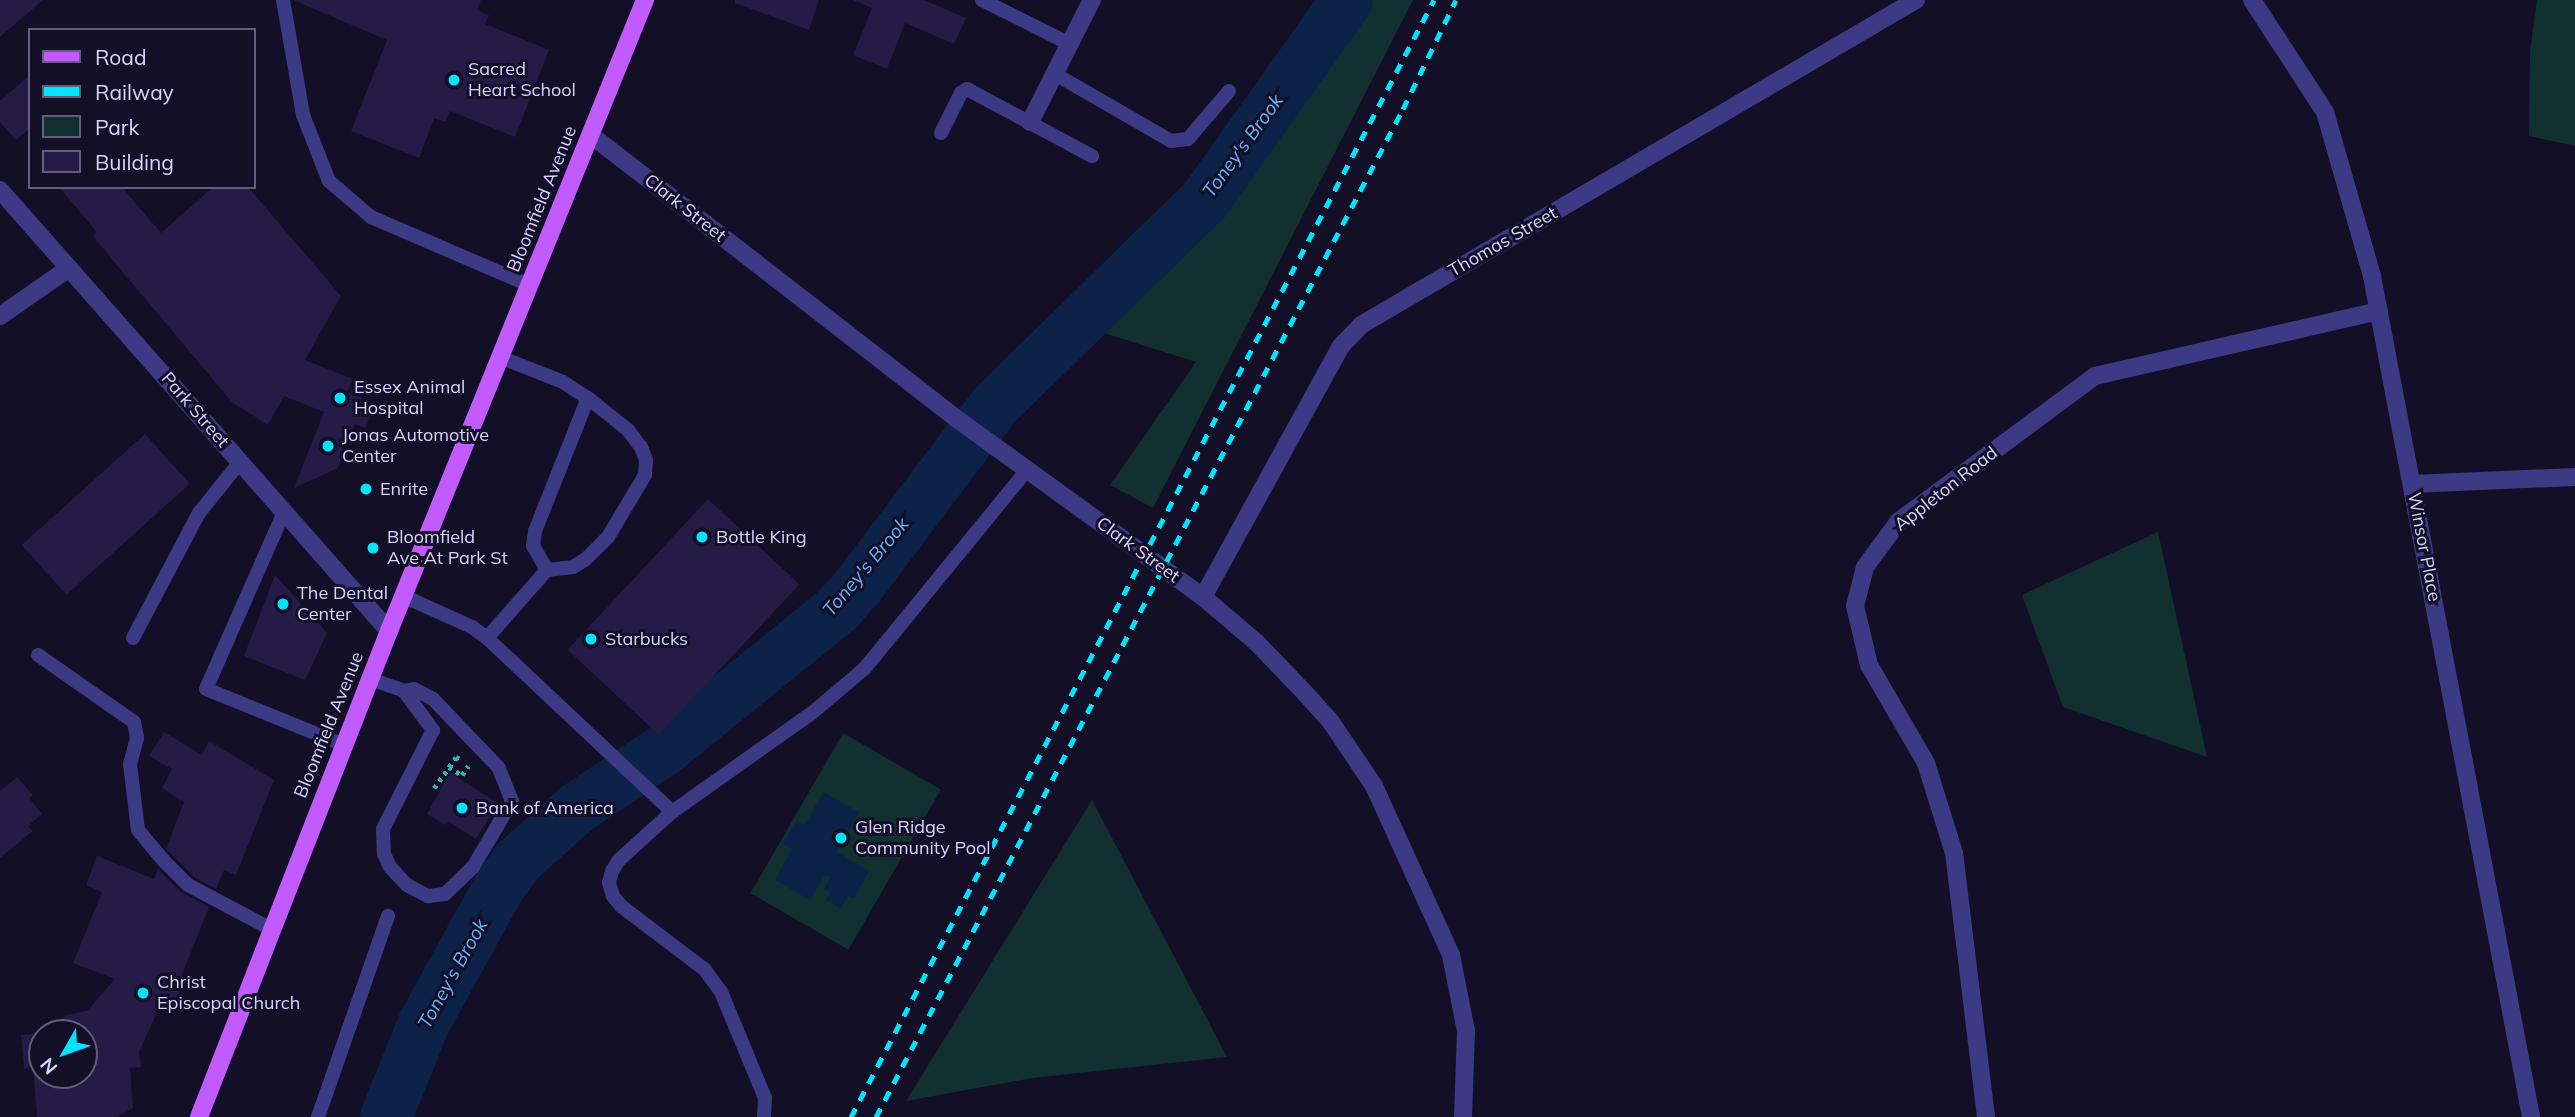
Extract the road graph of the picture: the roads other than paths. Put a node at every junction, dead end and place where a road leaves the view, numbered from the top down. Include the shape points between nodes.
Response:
1 (283, 0) edge
2 (645, 0) edge
3 (982, 0) edge
4 (1092, 0) edge
5 (1916, 0) edge
6 (2252, 0) edge
7 (1070, 44) junction
8 (1055, 74) junction
9 (1229, 91) dead end
10 (1030, 122) junction
11 (941, 133) dead end
12 (591, 135) junction
13 (1092, 156) dead end
14 (0, 190) edge
15 (69, 268) junction
16 (529, 285) junction
17 (2379, 311) junction
18 (0, 316) edge
19 (500, 357) junction
20 (588, 398) junction
21 (240, 462) junction
22 (1027, 470) junction
23 (2575, 477) edge
24 (2412, 484) junction
25 (284, 512) junction
26 (547, 570) junction
27 (403, 596) junction
28 (1203, 597) junction
29 (389, 631) junction
30 (133, 638) dead end
31 (487, 639) junction
32 (38, 655) dead end
33 (370, 679) junction
34 (404, 691) junction
35 (344, 745) junction
36 (672, 812) junction
37 (388, 916) dead end
38 (271, 929) junction
39 (200, 1117) edge
40 (318, 1117) edge
41 (764, 1117) edge
42 (1463, 1117) edge
43 (1986, 1117) edge
44 (2531, 1117) edge

1 - 16 lane via 303,115 329,181 370,218
2 - 12 main road, Bloomfield Avenue
3 - 7 lane
4 - 7 street
5 - 28 street, Thomas Street via 1361,325 1341,346
6 - 17 street, Winsor Place via 2325,112
7 - 8 street
8 - 9 lane via 1171,141 1188,139
8 - 10 street
10 - 11 lane via 967,89
10 - 13 lane
12 - 16 main road, Bloomfield Avenue
12 - 22 street, Clark Street
14 - 15 street, Park Street
15 - 18 street
15 - 21 street, Park Street
16 - 19 main road, Bloomfield Avenue
17 - 24 street, Winsor Place
17 - 43 street, Appleton Road via 2095,376 1899,521 1865,567 1855,606 1869,666 1926,763 1954,853
19 - 20 lane via 563,382
19 - 27 main road, Bloomfield Avenue
20 - 26 lane via 535,531 533,546
20 - 26 lane via 628,430 641,447 645,475 608,537 586,559 573,567
21 - 25 street, Park Street
21 - 30 lane via 199,513
22 - 28 street, Clark Street
22 - 36 lane via 865,668 812,713
23 - 24 street
24 - 44 street, Winsor Place
25 - 29 street, Park Street
25 - 35 lane via 206,689
26 - 31 lane
27 - 29 main road, Bloomfield Avenue
27 - 31 lane via 472,627
28 - 42 street, Clark Street via 1256,642 1331,722 1392,820 1451,955 1466,1031
29 - 33 main road, Bloomfield Avenue
31 - 36 lane
32 - 38 lane via 134,722 137,738 130,764 138,830 163,860 188,884
33 - 34 lane
33 - 35 main road, Bloomfield Avenue
34 - 34 lane via 433,730 383,829 384,854 407,885 428,896 445,894 473,867 512,801 499,768 433,699 414,689
35 - 38 main road, Bloomfield Avenue
36 - 41 lane via 619,860 609,883 613,896 712,979 721,992 765,1098
37 - 40 lane
38 - 39 main road, Bloomfield Avenue

